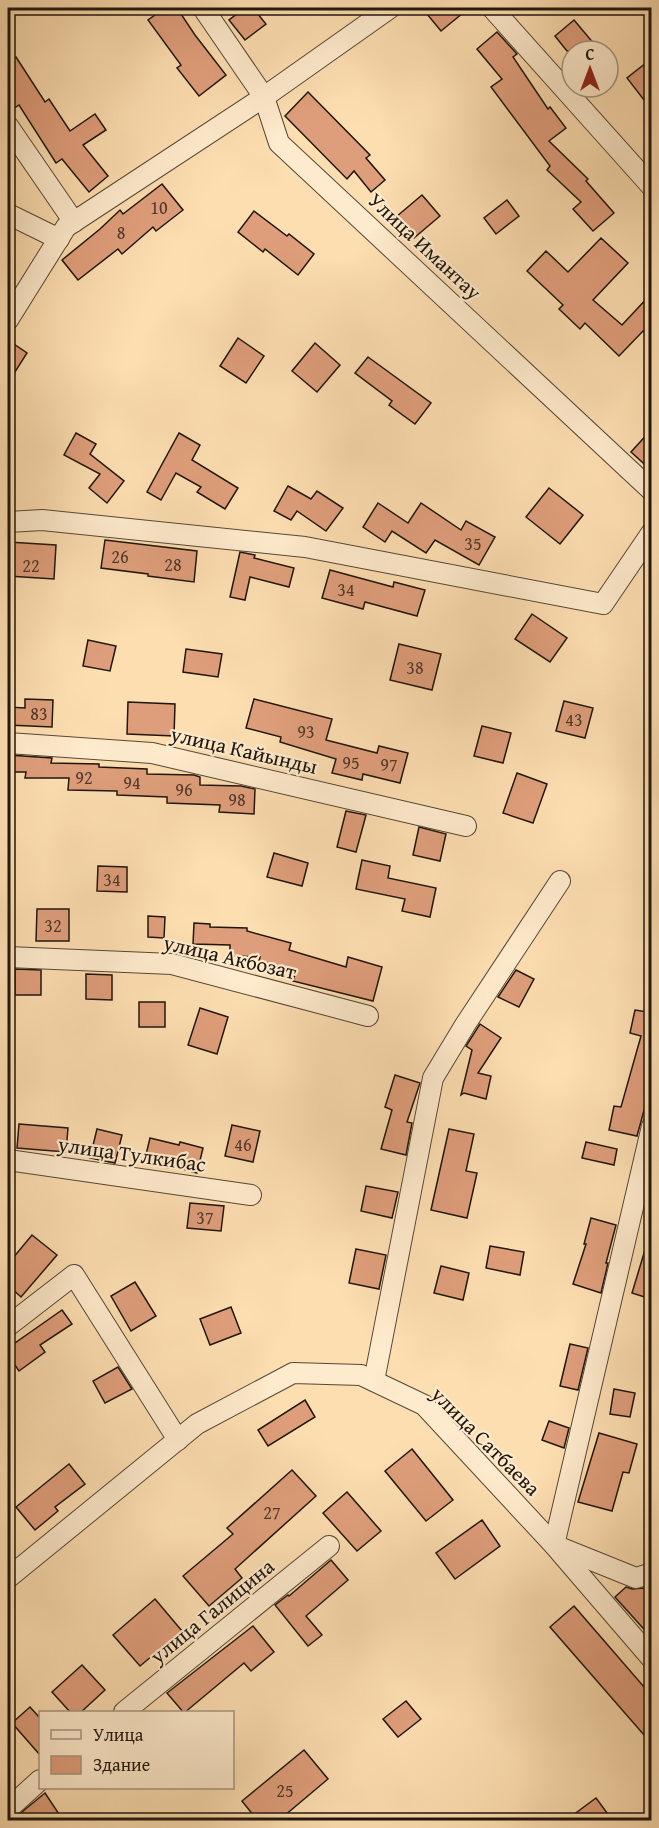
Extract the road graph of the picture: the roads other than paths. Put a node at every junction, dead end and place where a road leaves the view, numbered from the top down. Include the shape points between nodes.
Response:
1 (203, 8) edge
2 (390, 8) edge
3 (492, 8) edge
4 (264, 97) junction
5 (8, 126) edge
6 (651, 188) edge
7 (8, 214) edge
8 (74, 222) junction
9 (59, 239) junction
10 (8, 320) edge
11 (651, 491) edge
12 (8, 522) edge
13 (651, 532) edge
14 (8, 743) edge
15 (466, 826) dead end
16 (560, 881) dead end
17 (8, 957) edge
18 (368, 1016) dead end
19 (651, 1126) edge
20 (8, 1160) edge
21 (251, 1195) dead end
22 (8, 1326) edge
23 (374, 1381) junction
24 (178, 1440) junction
25 (554, 1545) junction
26 (329, 1546) dead end
27 (651, 1573) edge
28 (8, 1578) edge
29 (651, 1659) edge
30 (126, 1711) edge
31 (39, 1781) edge
32 (8, 1809) edge

1 - 4 street, Улица Имантау
2 - 4 street
3 - 6 street
4 - 8 street
4 - 11 street, Улица Имантау via 279,143
5 - 8 street
7 - 9 street
8 - 9 street
9 - 10 street
12 - 13 street via 42,520 305,547 603,604
14 - 15 street, улица Кайынды via 152,753
16 - 23 street via 433,1078
17 - 18 street, улица Акбозат via 172,964
19 - 25 street
20 - 21 street, улица Тулкибас
22 - 24 street via 74,1275
23 - 24 street, улица Сатбаева via 361,1375 293,1373 197,1424
23 - 25 street, улица Сатбаева via 424,1405
24 - 28 street, улица Сатбаева
25 - 27 street via 636,1578
25 - 29 street, улица Сатбаева
26 - 30 street, улица Галицина
31 - 32 street

